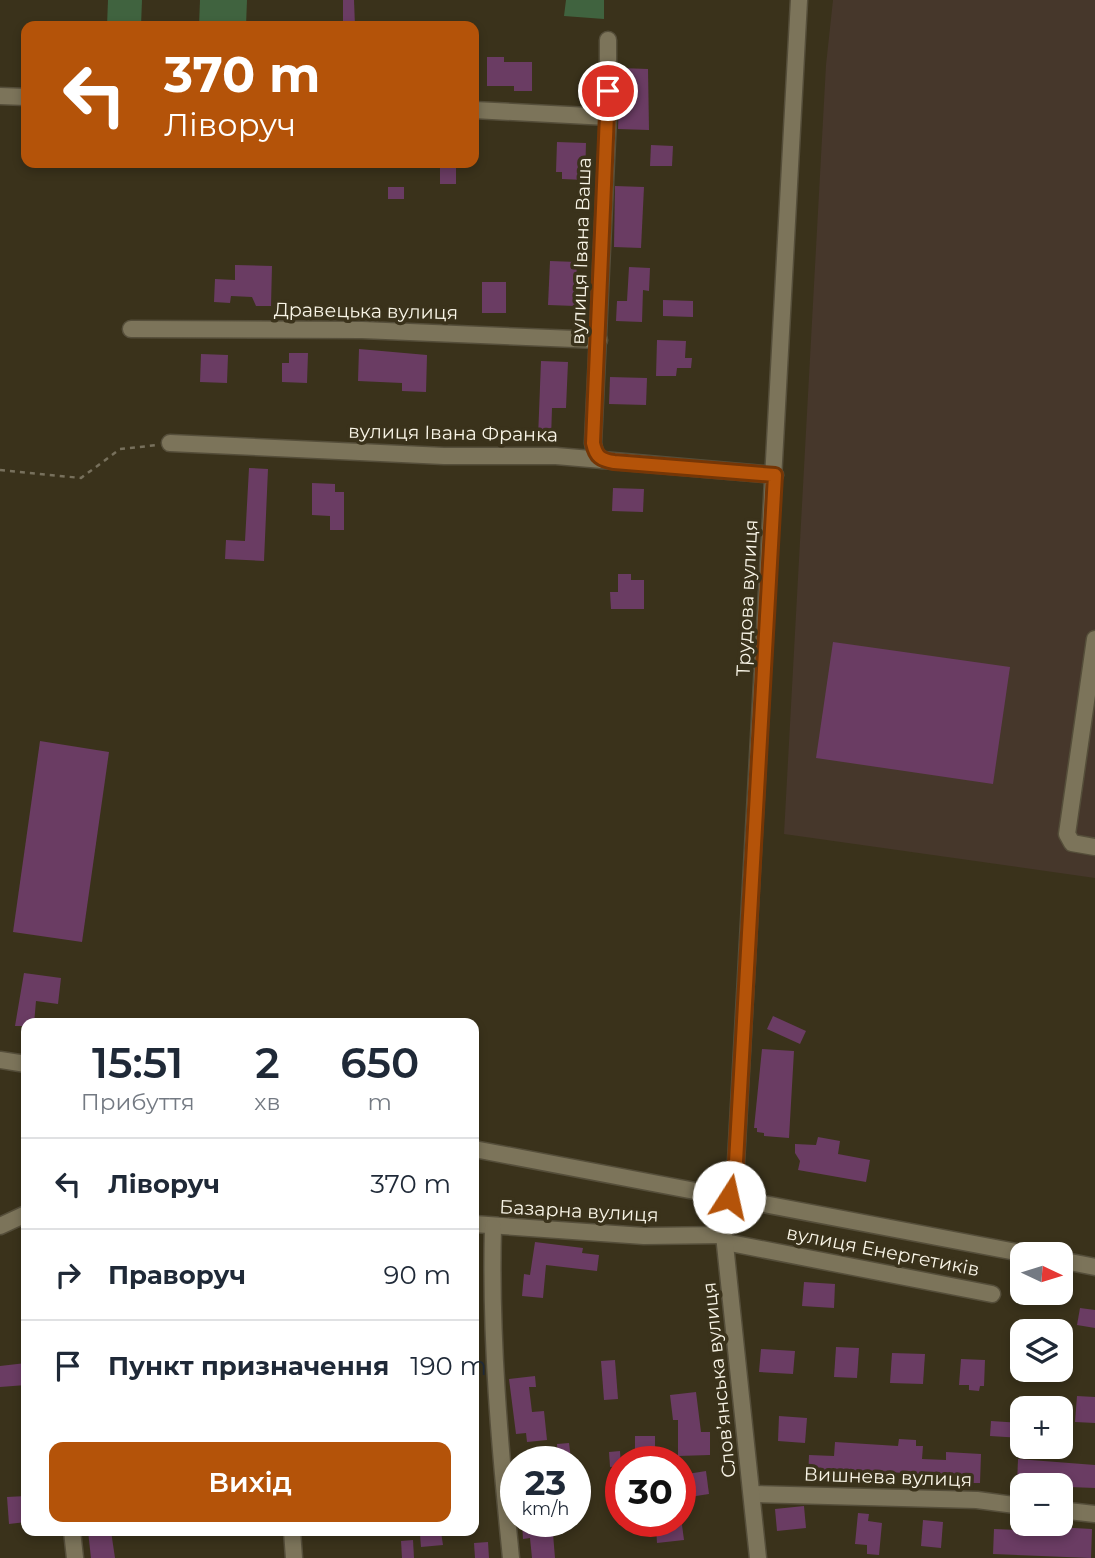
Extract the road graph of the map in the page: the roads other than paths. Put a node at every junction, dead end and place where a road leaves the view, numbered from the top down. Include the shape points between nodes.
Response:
1 (799, 0) edge
2 (608, 40) dead end
3 (0, 96) edge
4 (21, 97) edge
5 (479, 110) edge
6 (608, 117) junction
7 (131, 329) dead end
8 (599, 340) junction
9 (170, 443) road end
10 (602, 460) junction
11 (775, 475) junction
12 (1095, 639) edge
13 (1095, 847) edge
14 (0, 1060) edge
15 (21, 1063) edge
16 (479, 1150) edge
17 (729, 1197) junction
18 (21, 1216) edge
19 (479, 1225) edge
20 (0, 1226) edge
21 (493, 1227) junction
22 (724, 1238) junction
23 (1010, 1251) edge
24 (1073, 1263) edge
25 (1095, 1267) edge
26 (992, 1294) dead end
27 (752, 1494) junction
28 (1010, 1504) edge
29 (1073, 1511) edge
30 (1095, 1514) edge
31 (73, 1536) edge
32 (292, 1536) edge
33 (75, 1558) edge
34 (294, 1558) edge
35 (511, 1558) edge
36 (758, 1558) edge

1 - 11 street, Трудова вулиця
2 - 6 street, вулиця Івана Ваша
3 - 4 street
5 - 6 street
6 - 8 street, вулиця Івана Ваша
7 - 8 street, Дравецька вулиця via 362,330
8 - 10 street, вулиця Івана Ваша via 593,443
9 - 10 street, вулиця Івана Франка
10 - 11 street, вулиця Івана Франка
11 - 17 street, Трудова вулиця via 736,1162
12 - 13 street via 1067,834 1072,844
14 - 15 street
16 - 17 street
17 - 22 street, Словʼянська вулиця
17 - 23 street
18 - 20 street
19 - 21 street, Базарна вулиця
21 - 22 street, Базарна вулиця
21 - 35 street via 502,1469
22 - 26 street, вулиця Енергетиків
22 - 27 street, Словʼянська вулиця
24 - 25 street
27 - 28 street, Вишнева вулиця
27 - 36 street, Словʼянська вулиця
29 - 30 street
31 - 33 street
32 - 34 street

